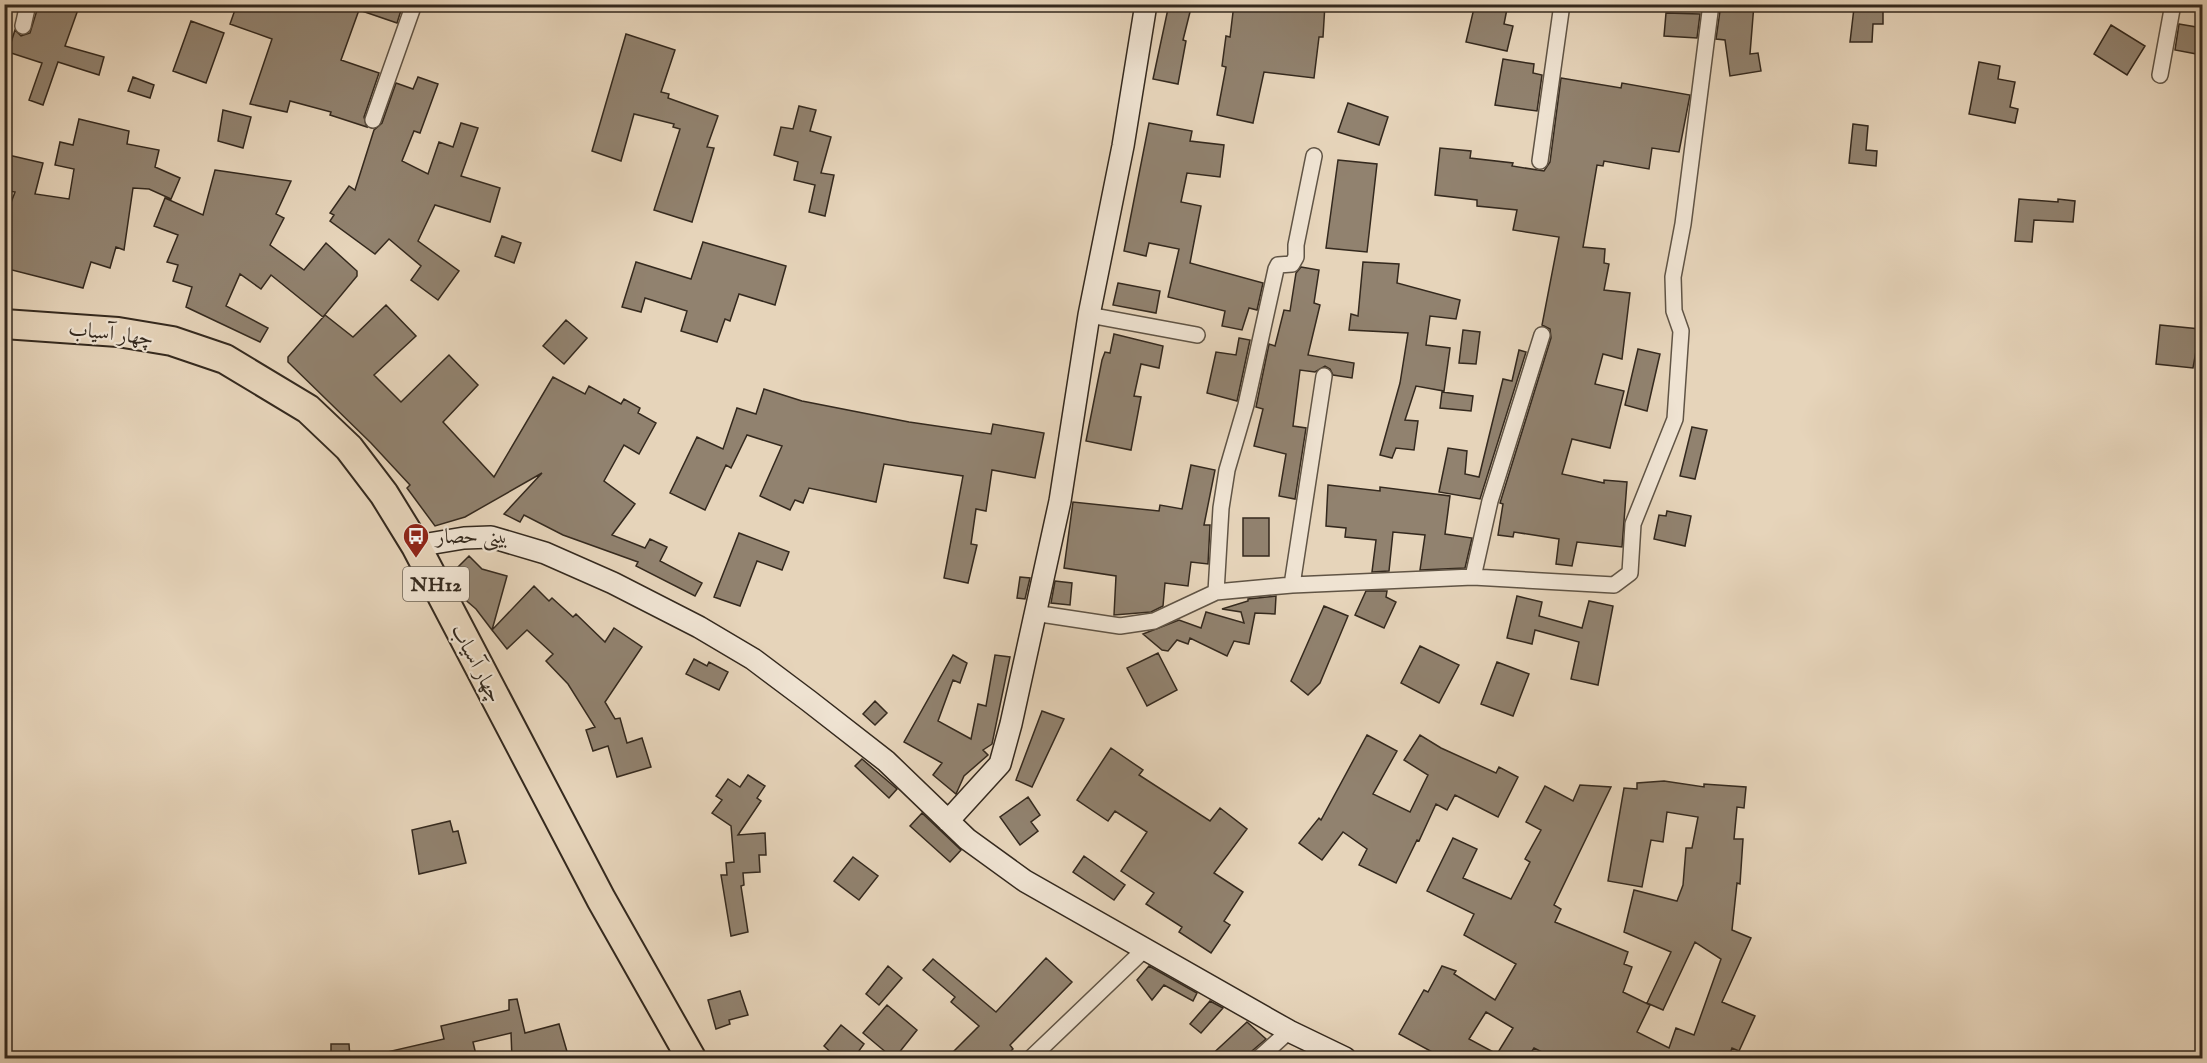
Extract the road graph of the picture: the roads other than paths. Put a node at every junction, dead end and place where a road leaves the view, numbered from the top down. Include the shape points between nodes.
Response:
1 (28, 4) edge
2 (414, 4) edge
3 (1146, 4) edge
4 (1562, 4) edge
5 (1711, 4) edge
6 (2173, 4) edge
7 (23, 26) dead end
8 (2160, 75) dead end
9 (373, 120) dead end
10 (1314, 156) dead end
11 (1540, 160) dead end
12 (1089, 315) junction
13 (4, 324) edge
14 (1197, 335) dead end
15 (1542, 335) dead end
16 (1324, 376) dead end
17 (416, 546) junction
18 (1473, 577) junction
19 (1292, 585) junction
20 (1216, 592) junction
21 (1034, 613) junction
22 (948, 821) junction
23 (1146, 948) junction
24 (1289, 1031) junction
25 (691, 1059) edge
26 (1031, 1059) edge
27 (1259, 1059) edge
28 (1345, 1059) edge

1 - 7 street
2 - 9 street
3 - 12 street
4 - 11 street
5 - 18 street via 1673,277 1674,311 1681,331 1675,419 1633,524 1630,573 1614,585
6 - 8 street
10 - 20 street via 1296,257 1292,264 1278,265 1276,269 1246,405 1227,470
12 - 14 street
12 - 21 street via 1060,501
13 - 17 highway, چهار آسیاب / NH12 via 151,337 225,359 308,409 349,448
15 - 18 street via 1490,501
16 - 19 street
17 - 22 street via 491,537 545,553 613,583 753,659 886,761
17 - 25 highway, چهار آسیاب / NH12 via 601,899
18 - 19 street
19 - 20 street
20 - 21 street via 1154,621 1120,626
21 - 22 street via 1000,764
22 - 23 street via 1025,881
23 - 24 street
23 - 26 street
24 - 27 street
24 - 28 street

